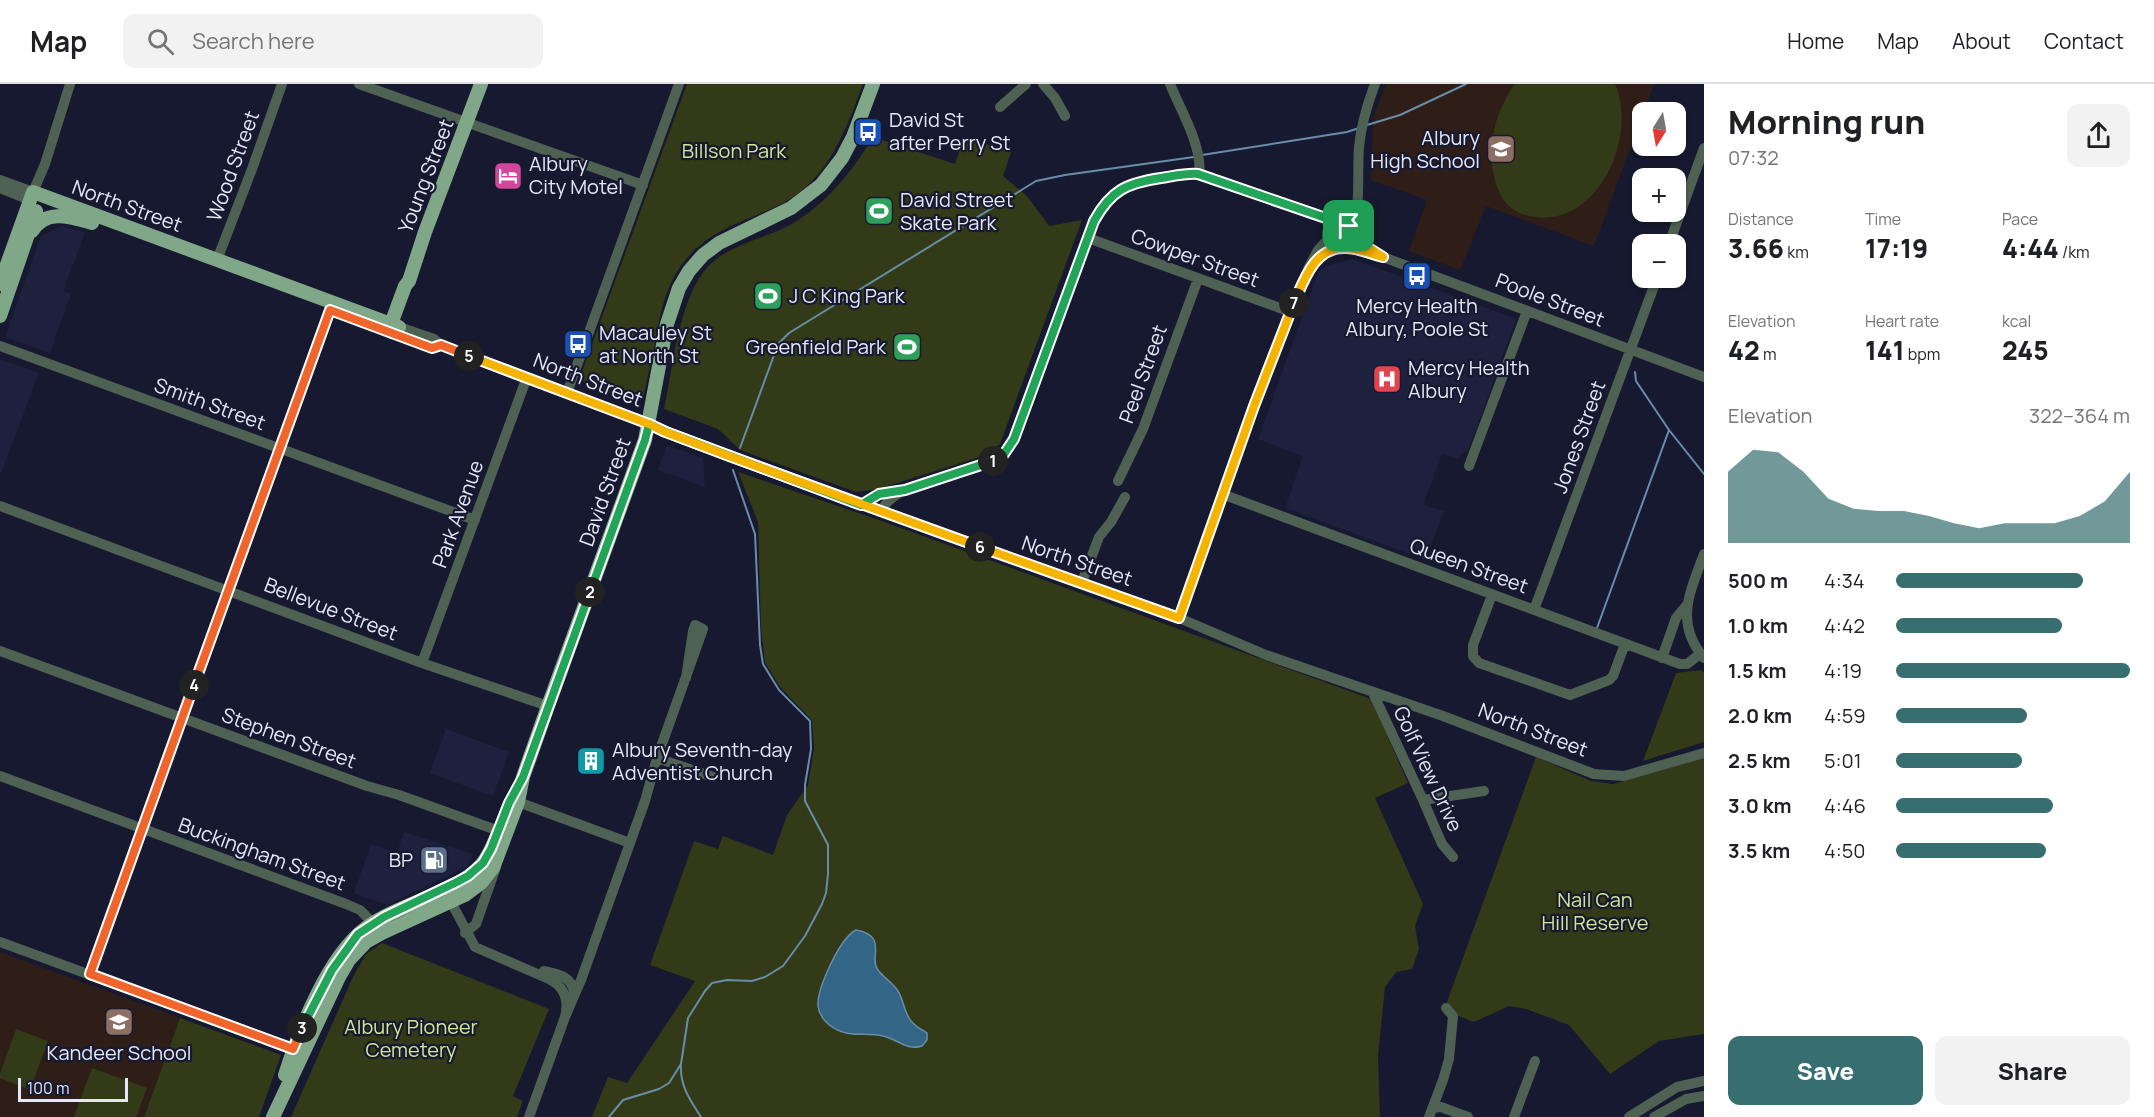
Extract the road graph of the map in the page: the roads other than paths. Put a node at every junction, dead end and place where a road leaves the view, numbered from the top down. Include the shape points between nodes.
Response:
1 (70, 84) edge
2 (282, 84) edge
3 (359, 84) edge
4 (481, 84) edge
5 (680, 84) edge
6 (873, 84) edge
7 (1026, 84) edge
8 (1043, 84) edge
9 (1170, 84) edge
10 (1375, 84) edge
11 (1000, 107) dead end
12 (1065, 116) dead end
13 (467, 123) junction
14 (1704, 148) edge
15 (1198, 174) junction
16 (0, 180) edge
17 (643, 185) junction
18 (0, 188) edge
19 (36, 197) junction
20 (1356, 197) junction
21 (1299, 210) junction
22 (92, 223) junction
23 (1340, 223) junction
24 (1352, 234) junction
25 (1673, 234) edge
26 (1328, 235) junction
27 (1088, 238) junction
28 (27, 239) junction
29 (1341, 248) junction
30 (1383, 257) junction
31 (217, 260) junction
32 (1308, 268) junction
33 (1198, 279) junction
34 (0, 284) edge
35 (407, 284) junction
36 (1653, 288) edge
37 (330, 310) junction
38 (354, 310) junction
39 (1527, 311) junction
40 (1291, 312) junction
41 (0, 316) edge
42 (394, 328) junction
43 (0, 346) edge
44 (1630, 350) junction
45 (527, 377) junction
46 (1704, 377) edge
47 (567, 393) junction
48 (649, 424) junction
49 (280, 449) junction
50 (1469, 466) dead end
51 (1118, 481) dead end
52 (905, 490) junction
53 (1222, 494) junction
54 (1125, 497) dead end
55 (861, 505) junction
56 (0, 506) edge
57 (880, 512) junction
58 (475, 520) junction
59 (1704, 554) edge
60 (1082, 582) junction
61 (229, 590) junction
62 (1492, 594) junction
63 (1686, 606) junction
64 (1534, 610) junction
65 (1179, 618) junction
66 (703, 629) dead end
67 (1625, 644) junction
68 (0, 651) edge
69 (1702, 656) edge
70 (1662, 658) junction
71 (422, 663) junction
72 (1373, 693) junction
73 (548, 706) junction
74 (182, 718) junction
75 (1704, 753) edge
76 (657, 758) junction
77 (0, 776) edge
78 (523, 777) junction
79 (713, 777) dead end
80 (1484, 791) dead end
81 (1423, 800) junction
82 (518, 802) junction
83 (142, 829) junction
84 (499, 831) junction
85 (630, 843) junction
86 (1453, 857) dead end
87 (498, 858) junction
88 (444, 889) junction
89 (451, 902) junction
90 (372, 923) junction
91 (465, 933) junction
92 (0, 942) edge
93 (90, 974) junction
94 (570, 993) junction
95 (1446, 1008) dead end
96 (298, 1051) junction
97 (1535, 1061) dead end
98 (1704, 1081) edge
99 (1704, 1096) edge
100 (1431, 1113) edge
101 (272, 1117) edge
102 (529, 1117) edge
103 (1468, 1117) edge
104 (1514, 1117) edge
105 (1629, 1117) edge
106 (1654, 1117) edge

1 - 19 street
2 - 31 street, Wood Street
3 - 13 street
4 - 13 main road, Young Street
5 - 17 street
6 - 48 main road, David Street via 853,137 821,185 791,207 719,243 683,279 669,316
7 - 11 street
8 - 12 street
9 - 15 street via 1197,149
10 - 20 street via 1360,137
13 - 17 street
13 - 35 main road, Young Street
14 - 25 street
15 - 21 street, Poole Street
15 - 27 street via 1143,180 1120,189 1101,208
16 - 19 street, North Street
17 - 47 street
18 - 19 street, North Street
19 - 22 main road, North Street
19 - 28 main road
19 - 31 main road, North Street
19 - 34 main road
20 - 23 street via 1352,211
20 - 24 street
21 - 23 street, Poole Street
21 - 26 street
22 - 28 main road via 49,216 36,224
22 - 37 main road, North Street
23 - 24 street, Poole Street
23 - 26 street
24 - 29 street
24 - 30 street, Poole Street
26 - 29 street
26 - 32 street
27 - 33 street, Cowper Street
27 - 52 street via 1010,447 989,462
28 - 41 main road
29 - 30 street, Poole Street
29 - 32 street via 1320,257
30 - 39 street, Poole Street
31 - 38 main road, North Street
32 - 40 street
33 - 40 street, Cowper Street
33 - 51 street, Peel Street via 1143,429
35 - 38 main road via 386,308 372,312
35 - 42 main road, Young Street
36 - 44 street, Jones Street
37 - 42 main road, North Street
37 - 49 street
38 - 42 main road, North Street
39 - 44 street, Poole Street
39 - 50 street
40 - 53 street
42 - 45 street, North Street via 434,339
43 - 49 street, Smith Street
44 - 46 street, Poole Street
44 - 64 street, Jones Street
45 - 47 street, North Street
45 - 58 street, Park Avenue
47 - 48 street, North Street
48 - 55 street, North Street
48 - 73 main road, David Street
49 - 58 street, Smith Street
49 - 61 street
52 - 55 street via 879,494
52 - 57 street
53 - 62 street, Queen Street
53 - 65 street
54 - 60 street via 1099,537
55 - 57 street, North Street
56 - 61 street, Bellevue Street
57 - 60 street, North Street
58 - 71 street, Park Avenue
59 - 63 street
60 - 65 street, North Street
61 - 71 street, Bellevue Street
61 - 74 street
62 - 64 street, Queen Street
62 - 67 street via 1472,651 1479,663 1570,695 1609,680
63 - 69 street via 1687,626
63 - 70 street via 1676,618
64 - 67 street, Queen Street
65 - 72 street, North Street via 1266,655
66 - 76 street via 695,625 686,678
67 - 70 street, Queen Street
68 - 74 street, Stephen Street
69 - 70 street, Queen Street via 1684,665
71 - 73 street, Bellevue Street
72 - 75 street, North Street via 1594,774 1624,776
72 - 81 street, Golf View Drive
73 - 78 main road, David Street
74 - 83 street
74 - 84 street, Stephen Street
76 - 79 street
76 - 85 street
77 - 83 street, Buckingham Street
78 - 82 main road, David Street
78 - 84 main road, David Street
80 - 81 street
81 - 86 street, Golf View Drive via 1442,844
82 - 85 street
82 - 87 main road, David Street
83 - 90 street, Buckingham Street via 360,910
83 - 93 street
84 - 88 main road, David Street via 483,863
85 - 94 street via 581,980
87 - 89 main road, David Street via 481,884
87 - 91 street via 476,924
88 - 89 main road
88 - 90 main road, David Street
89 - 91 street
89 - 96 main road, David Street via 366,942 350,960
90 - 96 main road, David Street via 358,934 332,970 303,1025
91 - 94 street via 477,949 568,978 572,982
92 - 93 street
93 - 96 street
94 - 102 street
95 - 100 street via 1453,1016 1449,1059
96 - 101 main road
97 - 104 street
98 - 105 street via 1677,1087
99 - 106 street via 1686,1099
100 - 103 street via 1441,1107

